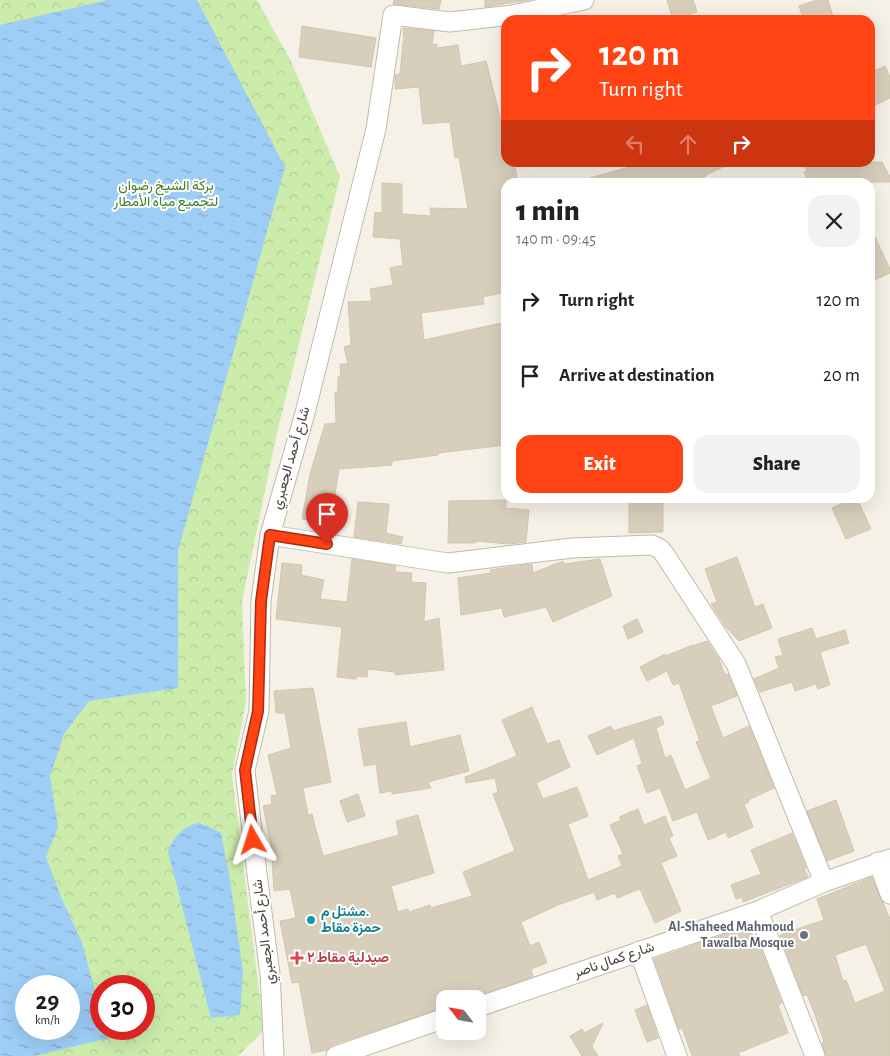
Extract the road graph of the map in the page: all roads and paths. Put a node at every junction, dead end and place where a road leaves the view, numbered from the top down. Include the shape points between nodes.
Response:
1 (584, 0) edge
2 (394, 8) edge
3 (512, 15) edge
4 (501, 16) edge
5 (270, 535) junction
6 (884, 860) edge
7 (824, 882) junction
8 (890, 894) edge
9 (758, 911) junction
10 (639, 951) junction
11 (486, 1004) edge
12 (436, 1021) edge
13 (274, 1056) edge
14 (336, 1056) edge
15 (677, 1056) edge
16 (815, 1056) edge

1 - 3 street, شارع أحمد الجعبري
2 - 4 street, شارع أحمد الجعبري via 450,22
2 - 5 street, شارع أحمد الجعبري via 374,137 312,385
5 - 7 street via 448,563 572,548 652,544 660,549 736,664
5 - 13 street, شارع أحمد الجعبري via 261,601 258,711 245,770 270,974
6 - 7 street, شارع كمال ناصر
6 - 8 street
7 - 9 street, شارع كمال ناصر
9 - 10 street, شارع كمال ناصر
9 - 16 street
10 - 11 street, شارع كمال ناصر
10 - 15 street
12 - 14 street

